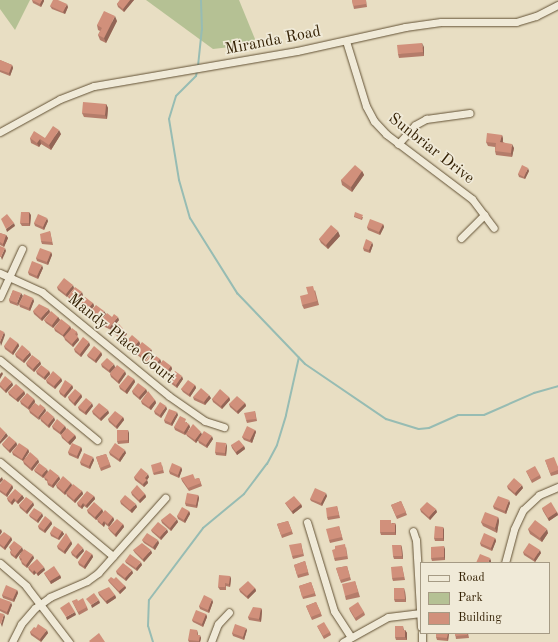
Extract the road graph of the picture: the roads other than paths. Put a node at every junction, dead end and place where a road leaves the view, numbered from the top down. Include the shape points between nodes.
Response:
1 (558, 5) edge
2 (346, 41) junction
3 (470, 113) dead end
4 (0, 132) edge
5 (398, 144) junction
6 (484, 215) junction
7 (494, 228) dead end
8 (461, 238) dead end
9 (22, 249) dead end
10 (0, 273) edge
11 (9, 277) junction
12 (0, 297) edge
13 (0, 360) edge
14 (224, 427) dead end
15 (97, 440) dead end
16 (0, 462) edge
17 (558, 487) edge
18 (164, 498) dead end
19 (307, 522) dead end
20 (413, 531) dead end
21 (113, 556) junction
22 (505, 562) edge
23 (0, 563) edge
24 (420, 598) edge
25 (40, 604) junction
26 (229, 612) dead end
27 (420, 613) edge
28 (351, 637) junction
29 (12, 642) edge
30 (69, 642) edge
31 (211, 642) edge
32 (343, 642) edge

1 - 2 street, Miranda Road via 516,22 429,23
2 - 4 street, Miranda Road via 80,90
2 - 5 street, Sunbriar Drive via 366,106 374,121
3 - 5 street via 426,119 415,125
5 - 6 street, Sunbriar Drive via 464,192
6 - 7 street, Sunbriar Drive
6 - 8 street
9 - 11 street
10 - 11 street, Mandy Place Court
11 - 12 street
11 - 14 street, Mandy Place Court via 35,288 55,302 205,421
13 - 15 street
16 - 21 street
17 - 22 street via 539,495 523,510 514,530
18 - 21 street
19 - 28 street via 333,607
20 - 24 street via 416,540
21 - 25 street via 87,582
23 - 25 street via 26,586
25 - 29 street via 28,615
25 - 30 street
26 - 31 street via 218,624
27 - 28 street via 388,617
28 - 32 street

